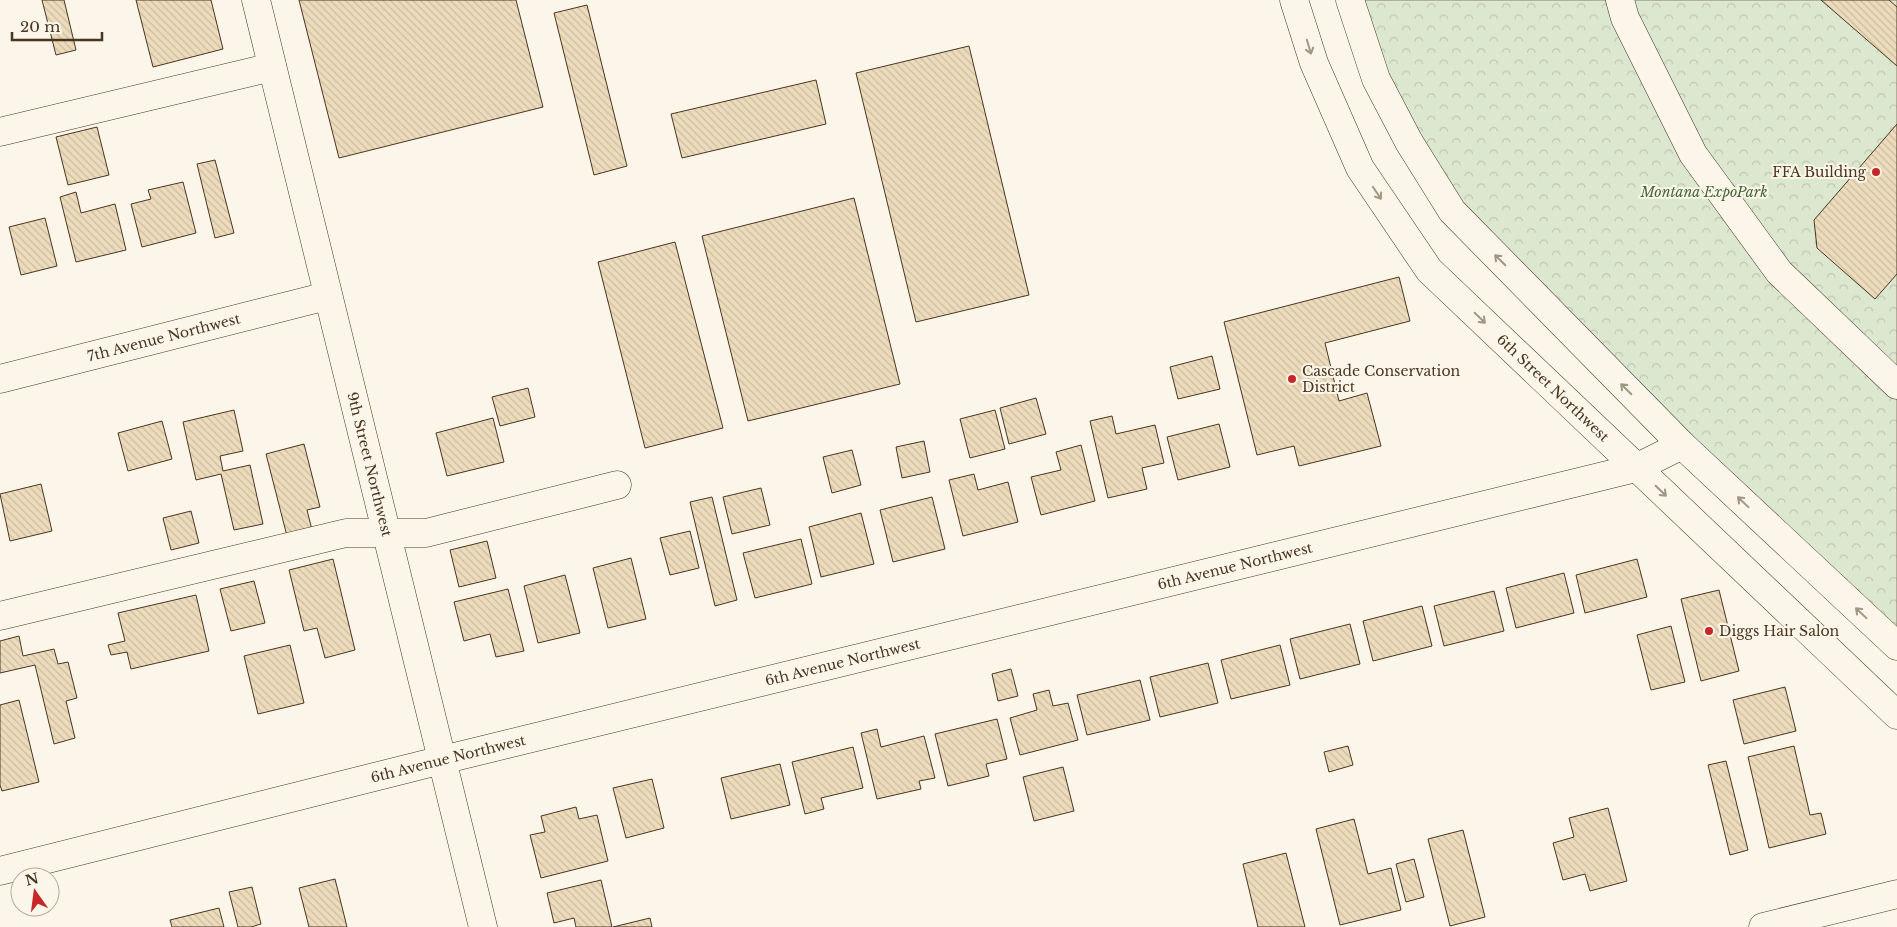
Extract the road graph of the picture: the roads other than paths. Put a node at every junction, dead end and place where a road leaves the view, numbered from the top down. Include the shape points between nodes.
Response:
1 (256, 0) edge
2 (1294, 0) edge
3 (1350, 0) edge
4 (1620, 0) edge
5 (272, 67) junction
6 (0, 132) edge
7 (327, 296) junction
8 (0, 379) edge
9 (1897, 385) edge
10 (1682, 445) junction
11 (1636, 468) junction
12 (616, 485) dead end
13 (386, 532) junction
14 (0, 616) edge
15 (1897, 646) edge
16 (1897, 715) edge
17 (442, 760) junction
18 (0, 871) edge
19 (1897, 894) edge
20 (483, 927) edge
21 (1763, 927) edge

1 - 5 street, 9th Street Northwest
2 -> 11 street, 6th Street Northwest via 1314,64 1360,168 1429,270
10 -> 3 street via 1452,211 1409,142 1376,79
4 - 9 street via 1625,18 1693,154 1779,272
5 - 6 street
5 - 7 street, 9th Street Northwest
7 - 8 street, 7th Avenue Northwest
7 - 13 street, 9th Street Northwest
10 - 11 street, 6th Avenue Northwest
15 -> 10 street
11 -> 16 street, 6th Street Northwest
11 - 17 street, 6th Avenue Northwest
12 - 13 street via 426,533
13 - 14 street via 346,533
13 - 17 street, 9th Street Northwest
17 - 18 street, 6th Avenue Northwest
17 - 20 street, 9th Street Northwest
19 - 21 street

